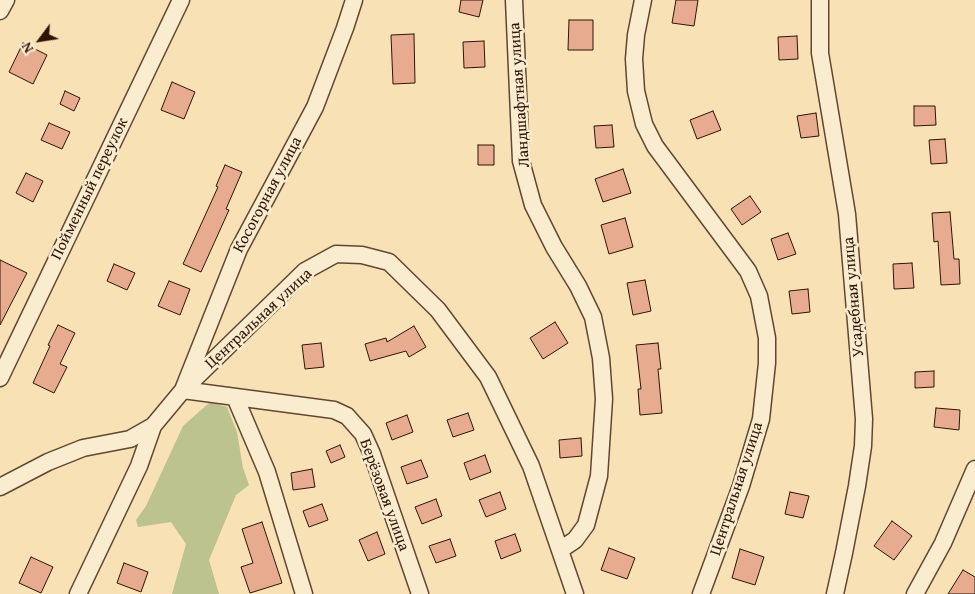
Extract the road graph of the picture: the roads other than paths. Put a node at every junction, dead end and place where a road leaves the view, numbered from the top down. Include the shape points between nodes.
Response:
1 (6, 0) edge
2 (181, 0) edge
3 (354, 0) edge
4 (514, 0) edge
5 (643, 0) edge
6 (820, 0) edge
7 (0, 11) edge
8 (0, 378) edge
9 (183, 390) junction
10 (235, 397) junction
11 (153, 426) junction
12 (975, 469) edge
13 (0, 487) edge
14 (560, 550) junction
15 (78, 594) edge
16 (304, 594) edge
17 (420, 594) edge
18 (575, 594) edge
19 (701, 594) edge
20 (834, 594) edge
21 (915, 594) edge

1 - 7 street
2 - 8 street, Пойменный переулок
3 - 9 street, Косогорная улица via 315,107 239,249
4 - 14 street, Ландшафтная улица via 521,161 533,206 593,317 601,358 604,399 599,476 586,525 575,540
5 - 19 street, Центральная улица via 634,59 636,91 644,124 655,146 748,271 759,296 767,338 761,419 741,486
6 - 20 street, Усадебная улица via 820,53 846,214 864,419 857,486
9 - 10 street, Берёзовая улица
9 - 11 street, Центральная улица
9 - 14 street, Центральная улица via 305,271 336,254 362,255 389,262 438,310 488,377 531,466
10 - 16 street via 267,472
10 - 17 street, Берёзовая улица via 334,410 347,416 363,434 372,454
11 - 13 street via 130,439 83,448
11 - 15 street via 140,466
12 - 21 street
14 - 18 street, Центральная улица

